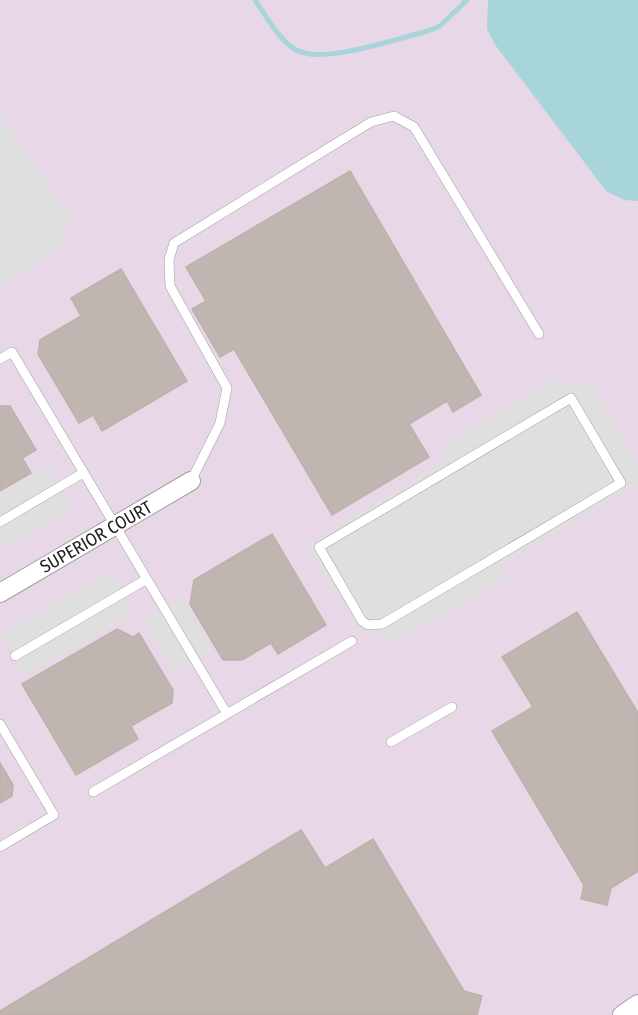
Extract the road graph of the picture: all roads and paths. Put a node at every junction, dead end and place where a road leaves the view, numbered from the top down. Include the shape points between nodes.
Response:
1 (539, 334) dead end
2 (0, 358) edge
3 (83, 473) junction
4 (191, 481) joint
5 (0, 522) edge
6 (115, 525) junction
7 (319, 547) joint
8 (147, 579) junction
9 (0, 593) edge
10 (352, 641) dead end
11 (15, 656) dead end
12 (452, 707) dead end
13 (227, 714) junction
14 (0, 724) edge
15 (391, 742) dead end
16 (93, 792) dead end
17 (0, 847) edge
18 (638, 1004) edge
19 (621, 1015) edge

1 - 4 lane via 414,127 394,116 371,122 174,243 169,260 170,286 227,388 220,423
2 - 3 lane via 12,352
3 - 5 lane
3 - 6 lane
4 - 6 street, SUPERIOR COURT
6 - 8 lane
6 - 9 street, SUPERIOR COURT
7 - 7 lane via 363,621 375,625 621,483 571,398
8 - 11 lane
8 - 13 lane
10 - 13 lane
12 - 15 lane
13 - 16 lane
14 - 17 lane via 54,815
18 - 19 street

